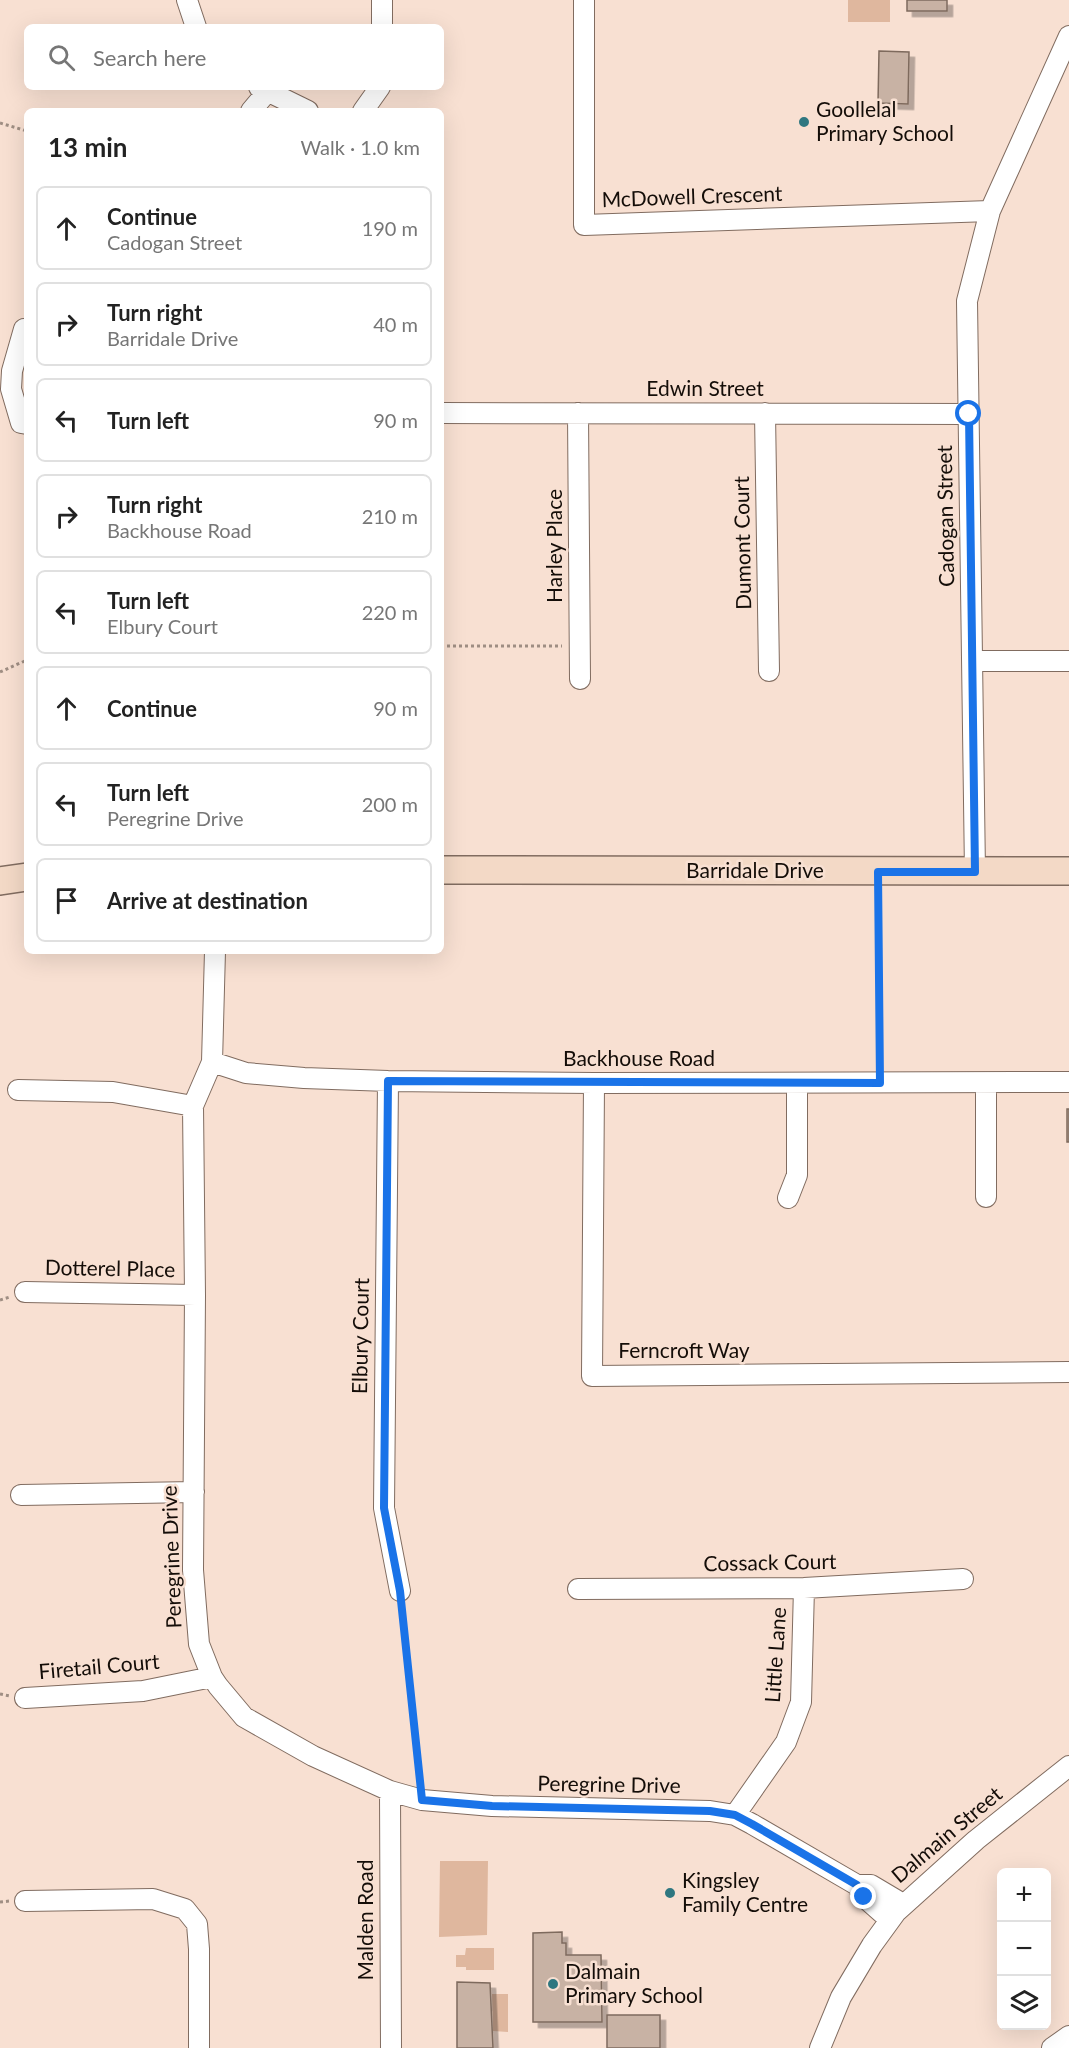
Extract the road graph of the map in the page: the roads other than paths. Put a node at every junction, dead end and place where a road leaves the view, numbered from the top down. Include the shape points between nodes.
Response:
1 (187, 0) edge
2 (382, 0) edge
3 (584, 0) edge
4 (195, 24) edge
5 (382, 24) edge
6 (1067, 45) edge
7 (263, 90) edge
8 (378, 90) edge
9 (253, 108) edge
10 (302, 108) edge
11 (365, 108) edge
12 (990, 211) junction
13 (24, 329) dead end
14 (444, 412) edge
15 (578, 413) junction
16 (765, 414) junction
17 (969, 414) junction
18 (24, 424) edge
19 (1069, 661) edge
20 (972, 662) junction
21 (769, 671) dead end
22 (580, 679) dead end
23 (444, 857) edge
24 (1069, 857) edge
25 (974, 865) junction
26 (444, 870) edge
27 (1069, 871) edge
28 (24, 877) edge
29 (0, 881) edge
30 (24, 891) edge
31 (0, 895) edge
32 (215, 954) edge
33 (212, 1062) junction
34 (388, 1081) junction
35 (1069, 1082) edge
36 (594, 1083) junction
37 (797, 1083) junction
38 (986, 1083) junction
39 (18, 1090) dead end
40 (193, 1106) junction
41 (986, 1197) dead end
42 (788, 1198) dead end
43 (25, 1292) dead end
44 (195, 1295) junction
45 (1069, 1372) edge
46 (194, 1492) junction
47 (21, 1495) dead end
48 (963, 1579) dead end
49 (804, 1588) junction
50 (578, 1589) dead end
51 (400, 1591) road end
52 (212, 1677) junction
53 (25, 1698) dead end
54 (1069, 1766) edge
55 (390, 1791) junction
56 (735, 1815) junction
57 (857, 1885) junction
58 (25, 1901) dead end
59 (903, 1905) junction
60 (890, 1920) junction
61 (1069, 2036) edge
62 (199, 2048) edge
63 (391, 2048) edge
64 (820, 2048) edge
65 (1052, 2048) edge

1 - 4 street
2 - 5 street
3 - 12 street, McDowell Crescent via 584,225
6 - 12 street, Cadogan Street
7 - 9 street
7 - 10 street
8 - 11 street
12 - 17 street, Cadogan Street via 967,301
13 - 18 street via 11,389
14 - 15 street, Edwin Street
15 - 16 street, Edwin Street
15 - 22 street, Harley Place
16 - 17 street, Edwin Street
16 - 21 street, Dumont Court
17 - 20 street, Cadogan Street
19 - 20 street
20 - 25 street, Cadogan Street
23 - 25 street, Barridale Drive
24 - 25 street, Barridale Drive
25 - 26 street, Barridale Drive via 878,872
25 - 27 street, Barridale Drive
28 - 29 street
30 - 31 street
32 - 33 street, Peregrine Drive
33 - 34 street, Backhouse Road via 246,1073
33 - 40 street, Peregrine Drive
34 - 36 street, Backhouse Road
34 - 51 street, Elbury Court via 384,1508
35 - 38 street, Backhouse Road
36 - 37 street, Backhouse Road
36 - 45 street, Ferncroft Way via 592,1376
37 - 38 street, Backhouse Road
37 - 42 street via 797,1175
38 - 41 street
39 - 40 street via 113,1092
40 - 44 street, Peregrine Drive
43 - 44 street, Dotterel Place
44 - 46 street, Peregrine Drive
46 - 47 street
46 - 52 street, Peregrine Drive via 193,1570 199,1644
48 - 49 street, Cossack Court
49 - 50 street, Cossack Court
49 - 56 street, Little Lane via 801,1702 786,1742
52 - 53 street, Firetail Court via 143,1691
52 - 55 street, Peregrine Drive via 244,1717 313,1756
54 - 59 street, Dalmain Street
55 - 56 street, Peregrine Drive via 422,1800 492,1806 710,1811
55 - 63 street, Malden Road
56 - 57 street, Peregrine Drive
57 - 59 street, Peregrine Drive via 871,1885
57 - 60 street, Peregrine Drive via 864,1897
58 - 62 street via 153,1899 185,1908 197,1924
59 - 60 street, Dalmain Street
60 - 64 street, Dalmain Street via 841,1997
61 - 65 street

